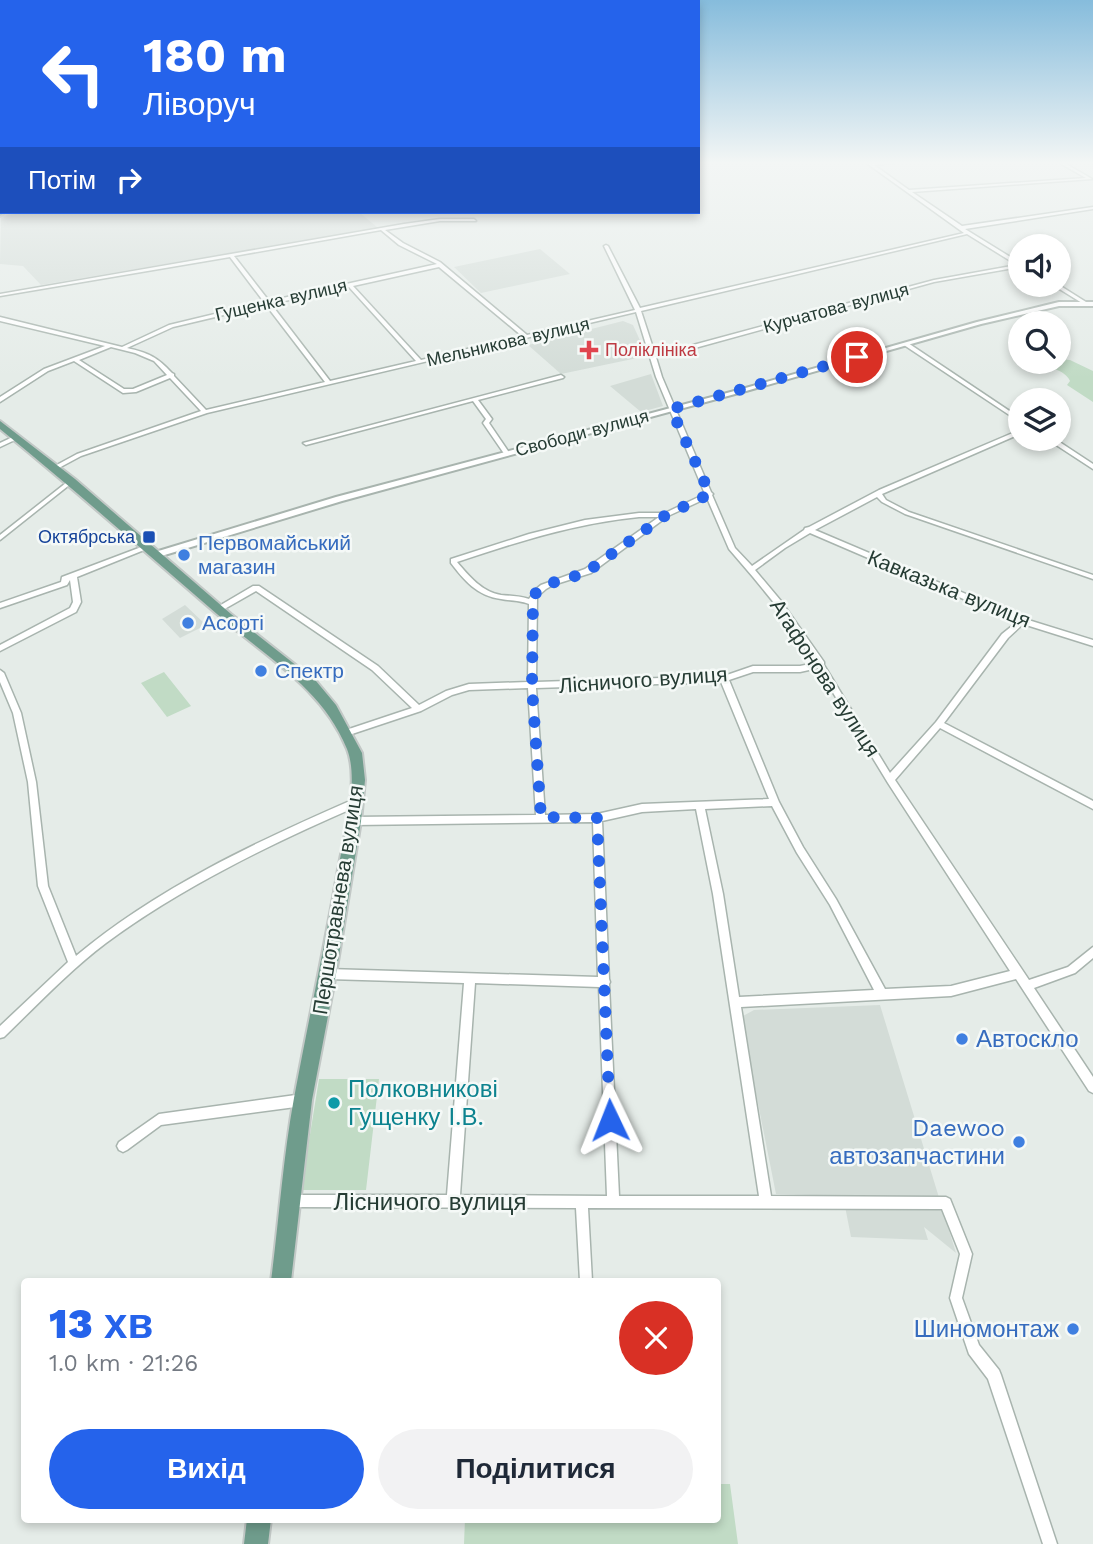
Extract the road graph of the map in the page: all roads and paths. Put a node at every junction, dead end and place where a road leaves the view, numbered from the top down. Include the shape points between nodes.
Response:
1 (359, 234) edge
2 (388, 234) edge
3 (964, 234) edge
4 (970, 234) edge
5 (606, 246) dead end
6 (231, 256) junction
7 (1008, 258) edge
8 (440, 265) junction
9 (1008, 268) edge
10 (350, 285) junction
11 (1071, 293) edge
12 (0, 295) edge
13 (267, 303) junction
14 (1089, 303) edge
15 (637, 312) junction
16 (0, 319) edge
17 (526, 337) junction
18 (906, 344) junction
19 (113, 345) junction
20 (125, 347) junction
21 (653, 353) junction
22 (74, 359) junction
23 (420, 362) junction
24 (172, 375) junction
25 (561, 377) dead end
26 (329, 384) junction
27 (0, 400) edge
28 (475, 400) junction
29 (671, 409) junction
30 (205, 412) junction
31 (1008, 412) edge
32 (0, 424) edge
33 (17, 437) junction
34 (1008, 437) edge
35 (306, 443) dead end
36 (0, 445) edge
37 (1068, 451) edge
38 (507, 454) junction
39 (1093, 467) edge
40 (55, 468) junction
41 (71, 481) junction
42 (710, 494) junction
43 (879, 495) junction
44 (666, 515) junction
45 (807, 529) junction
46 (0, 538) edge
47 (151, 551) junction
48 (752, 569) junction
49 (73, 576) junction
50 (1093, 578) edge
51 (533, 603) junction
52 (0, 606) edge
53 (218, 610) junction
54 (1022, 621) junction
55 (1093, 643) edge
56 (0, 648) edge
57 (821, 664) junction
58 (0, 673) edge
59 (724, 679) junction
60 (532, 687) junction
61 (418, 709) junction
62 (939, 724) junction
63 (346, 733) junction
64 (890, 779) junction
65 (775, 802) junction
66 (355, 803) junction
67 (1093, 805) edge
68 (700, 806) junction
69 (541, 817) junction
70 (597, 818) junction
71 (354, 821) junction
72 (1093, 952) edge
73 (74, 964) junction
74 (1019, 973) junction
75 (328, 974) junction
76 (470, 977) junction
77 (605, 982) junction
78 (1027, 986) junction
79 (882, 995) junction
80 (734, 1002) junction
81 (0, 1033) edge
82 (1093, 1087) edge
83 (303, 1100) junction
84 (123, 1146) dead end
85 (290, 1201) junction
86 (453, 1202) junction
87 (766, 1202) junction
88 (582, 1203) junction
89 (613, 1203) junction
90 (281, 1278) edge
91 (586, 1278) edge
92 (259, 1523) edge
93 (256, 1544) edge
94 (1051, 1544) edge

1 - 6 street
2 - 8 street
3 - 15 street, Мельникова вулиця
4 - 7 street
5 - 15 street, Агафонова вулиця
6 - 12 street
6 - 13 street
8 - 10 street, Гущенка вулиця
8 - 17 street
9 - 21 street, Курчатова вулиця via 934,281 682,351
10 - 13 street, Гущенка вулиця
10 - 23 street
11 - 14 street
13 - 20 street, Гущенка вулиця via 171,326
13 - 26 street
14 - 18 street, Свободи вулиця via 1059,304
15 - 17 street, Мельникова вулиця
15 - 21 street, Агафонова вулиця
16 - 19 street
17 - 23 street, Мельникова вулиця
18 - 29 street, Свободи вулиця
18 - 31 street
19 - 20 street
19 - 22 street
20 - 24 street via 156,360
21 - 29 street, Агафонова вулиця
22 - 24 street via 123,391
22 - 27 street via 39,374
23 - 26 street, Мельникова вулиця
24 - 30 street
25 - 28 street
26 - 30 street, Мельникова вулиця
28 - 35 street
28 - 38 street
29 - 38 street, Свободи вулиця
29 - 42 street, Агафонова вулиця
30 - 40 street, Мельникова вулиця
32 - 33 main road, Першотравнева вулиця
33 - 36 street
33 - 40 main road, Першотравнева вулиця
34 - 43 street
37 - 39 street
38 - 47 street, Свободи вулиця
40 - 41 main road, Першотравнева вулиця
41 - 46 street
41 - 47 main road, Першотравнева вулиця
42 - 44 street
42 - 48 street, Агафонова вулиця via 732,549
43 - 45 street
43 - 50 street via 907,513
44 - 51 street via 588,571 542,587
44 - 51 street via 642,514 566,527 453,561 481,591
45 - 48 street
45 - 54 street, Кавказька вулиця
47 - 49 street
47 - 53 main road, Першотравнева вулиця
48 - 57 street, Агафонова вулиця
49 - 52 street
49 - 56 street via 77,602 72,610
51 - 60 street
53 - 61 street via 256,588 375,668
53 - 63 main road, Першотравнева вулиця via 311,684
54 - 55 street, Кавказька вулиця
54 - 62 street via 1005,636
57 - 59 street, Лісничого вулиця via 753,669
57 - 64 street, Агафонова вулиця
58 - 73 street via 16,713 32,782 43,886
59 - 60 street, Лісничого вулиця
59 - 65 street
60 - 61 street, Лісничого вулиця via 469,687
60 - 69 street
61 - 63 street, Лісничого вулиця
62 - 64 street
62 - 67 street
63 - 66 main road, Першотравнева вулиця via 355,753
64 - 74 street, Агафонова вулиця
65 - 68 street
65 - 79 street
66 - 71 main road, Першотравнева вулиця
66 - 73 street via 284,833 156,905
68 - 70 street via 642,808
68 - 80 street
69 - 70 street
69 - 71 street
70 - 77 street
71 - 75 main road, Першотравнева вулиця
72 - 78 street via 1072,970
73 - 81 street
74 - 78 street, Агафонова вулиця
74 - 79 street via 951,991
75 - 76 street
75 - 83 main road, Першотравнева вулиця
76 - 77 street
76 - 86 street
77 - 89 street
78 - 82 street, Агафонова вулиця
79 - 80 street
80 - 87 street
83 - 84 street via 159,1120
83 - 85 main road, Першотравнева вулиця
85 - 86 street, Лісничого вулиця
85 - 90 main road, Першотравнева вулиця
86 - 88 street, Лісничого вулиця
87 - 89 street, Лісничого вулиця
87 - 94 street, Лісничого вулиця via 946,1203 966,1254 956,1298 974,1349 994,1375
88 - 89 street, Лісничого вулиця
88 - 91 street
92 - 93 main road

